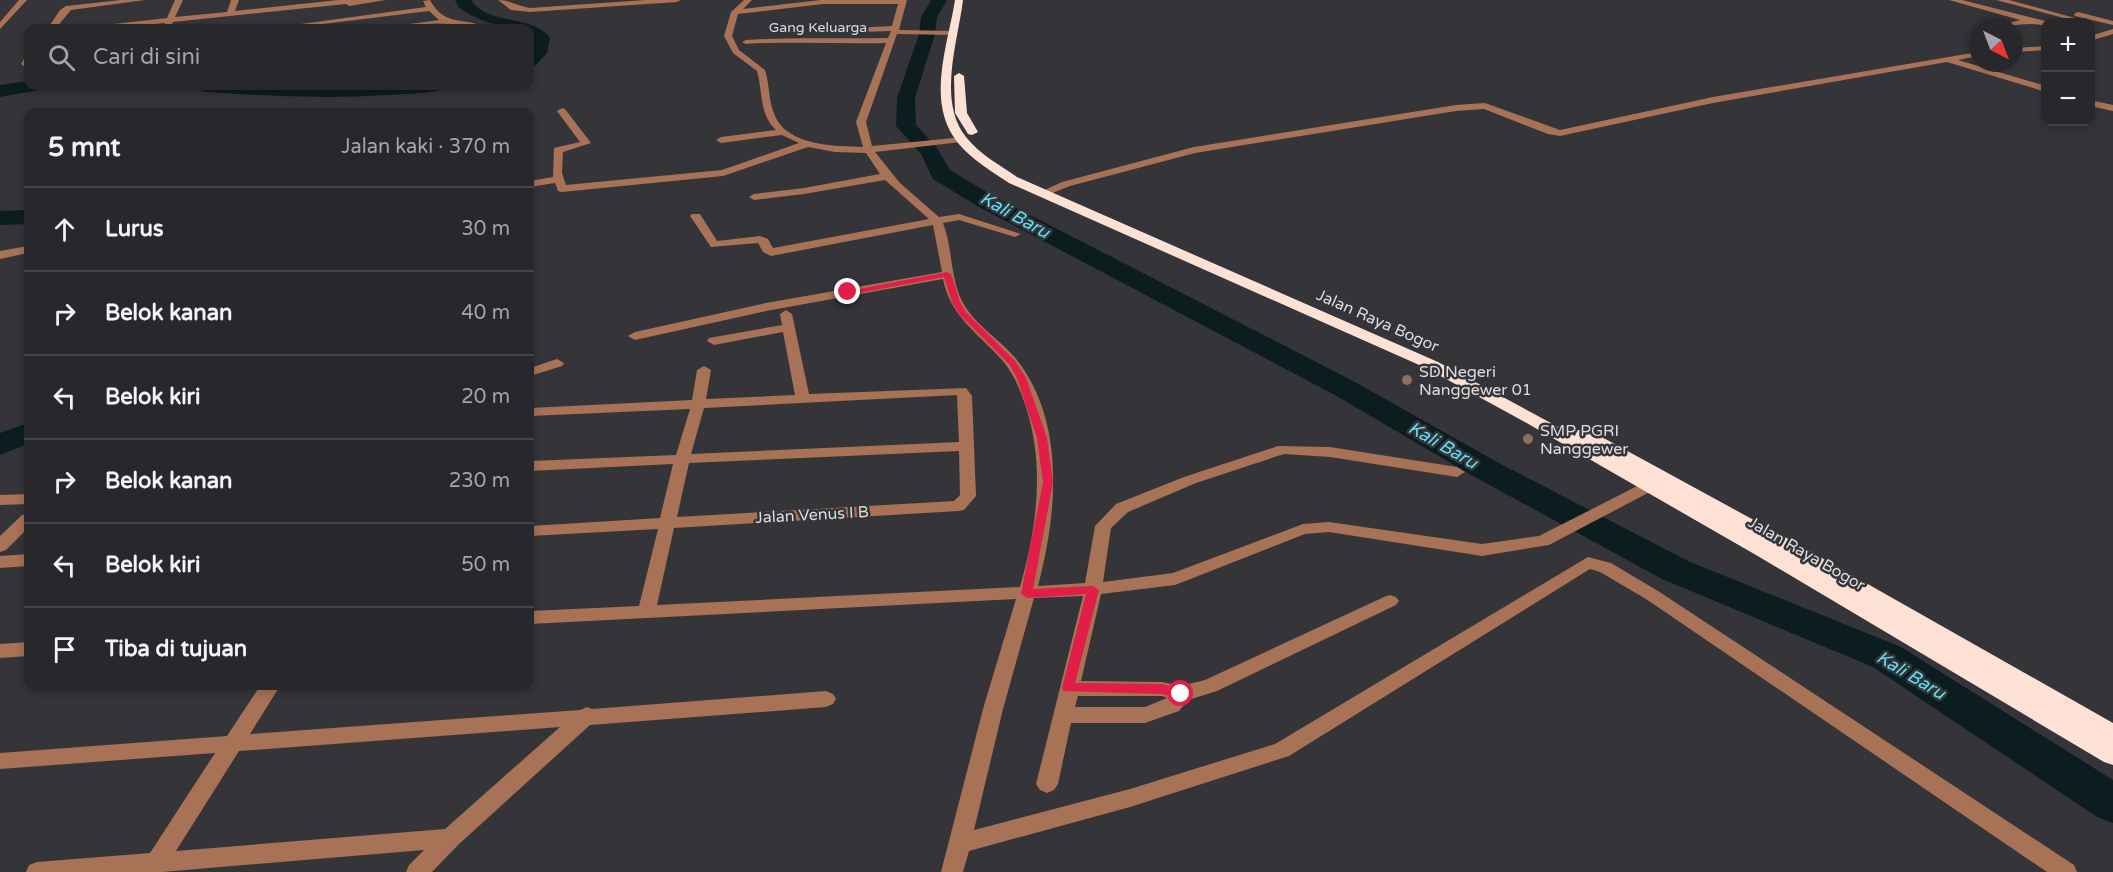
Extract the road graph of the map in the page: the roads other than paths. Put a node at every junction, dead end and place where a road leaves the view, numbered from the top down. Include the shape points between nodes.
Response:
1 (23, 0) edge
2 (179, 0) edge
3 (235, 0) edge
4 (359, 0) edge
5 (382, 0) edge
6 (426, 0) edge
7 (502, 0) edge
8 (677, 0) edge
9 (748, 0) edge
10 (959, 0) edge
11 (969, 0) edge
12 (1953, 0) edge
13 (2000, 0) edge
14 (2029, 0) edge
15 (132, 1) edge
16 (344, 1) edge
17 (902, 1) edge
18 (2010, 3) junction
19 (287, 6) edge
20 (429, 9) junction
21 (12, 10) junction
22 (121, 10) dead end
23 (0, 11) edge
24 (735, 12) junction
25 (2066, 12) dead end
26 (117, 18) dead end
27 (228, 18) junction
28 (2070, 18) edge
29 (2030, 20) junction
30 (447, 21) junction
31 (2023, 22) edge
32 (2041, 23) edge
33 (2113, 23) edge
34 (55, 24) edge
35 (117, 24) edge
36 (168, 24) edge
37 (284, 24) edge
38 (314, 24) edge
39 (420, 24) edge
40 (462, 24) edge
41 (2095, 25) edge
42 (0, 27) edge
43 (2113, 31) edge
44 (894, 33) junction
45 (945, 33) junction
46 (2095, 36) edge
47 (792, 39) junction
48 (746, 42) dead end
49 (2041, 48) edge
50 (2023, 50) edge
51 (2023, 52) edge
52 (1969, 56) edge
53 (2041, 58) edge
54 (1946, 60) junction
55 (2041, 88) edge
56 (2095, 104) edge
57 (2113, 108) edge
58 (562, 111) dead end
59 (783, 132) junction
60 (961, 139) junction
61 (721, 140) dead end
62 (807, 144) junction
63 (868, 150) junction
64 (887, 176) junction
65 (559, 179) junction
66 (534, 183) edge
67 (1046, 192) junction
68 (754, 197) dead end
69 (696, 216) dead end
70 (937, 221) junction
71 (1015, 234) dead end
72 (24, 251) edge
73 (0, 255) edge
74 (947, 274) junction
75 (634, 336) dead end
76 (714, 341) dead end
77 (557, 363) dead end
78 (704, 370) dead end
79 (534, 371) edge
80 (803, 398) junction
81 (698, 405) junction
82 (534, 412) edge
83 (965, 446) junction
84 (682, 459) junction
85 (534, 466) edge
86 (1457, 472) dead end
87 (1656, 482) junction
88 (24, 499) edge
89 (0, 500) edge
90 (24, 523) edge
91 (666, 523) junction
92 (534, 531) edge
93 (0, 546) edge
94 (24, 561) edge
95 (0, 562) edge
96 (1093, 590) junction
97 (1027, 594) junction
98 (1390, 601) dead end
99 (647, 611) junction
100 (534, 618) edge
101 (24, 649) edge
102 (0, 651) edge
103 (1068, 688) junction
104 (267, 690) edge
105 (1181, 694) junction
106 (826, 699) dead end
107 (1062, 715) junction
108 (587, 716) junction
109 (2113, 735) edge
110 (232, 744) junction
111 (2113, 755) edge
112 (0, 761) edge
113 (1047, 784) dead end
114 (450, 838) junction
115 (960, 844) junction
116 (152, 868) edge
117 (37, 872) edge
118 (417, 872) edge
119 (952, 872) edge
120 (2066, 872) edge

1 - 21 street
2 - 36 street
3 - 27 street
4 - 16 street
5 - 19 street
6 - 20 street
7 - 8 street via 514,8 530,10
9 - 24 street
10 - 45 highway, Jalan Raya Bogor
11 - 67 highway, Jalan Raya Bogor via 958,84 961,113 977,140
12 - 29 street
13 - 18 street
14 - 18 street
15 - 22 street
15 - 34 street via 68,9
16 - 19 street
17 - 24 street via 823,2
17 - 44 street
18 - 28 street
19 - 27 street
19 - 37 street
20 - 30 street
20 - 38 street
21 - 23 street
21 - 42 street
24 - 59 street via 728,36 736,51 761,70 772,122
25 - 33 street
26 - 35 street
27 - 36 street
29 - 31 street
29 - 32 street
30 - 39 street
30 - 40 street
41 - 43 street
43 - 46 street
44 - 45 street
44 - 47 street, Gang Keluarga via 811,42
44 - 47 street via 822,32 799,34
44 - 63 street via 861,122
45 - 60 highway, Jalan Raya Bogor via 948,115
47 - 48 street, Gang Keluarga
49 - 50 street
51 - 53 street
52 - 54 street
54 - 55 street
54 - 67 street via 1713,100 1560,133 1485,106 1445,109 1194,150
56 - 57 street
58 - 65 street via 586,143 558,150
59 - 61 street
59 - 62 street
60 - 63 street
60 - 67 highway, Jalan Raya Bogor via 1013,180
62 - 63 street
62 - 65 street via 723,173 568,189 562,189
63 - 64 street
64 - 68 street
64 - 70 street
65 - 66 street
67 - 87 highway, Jalan Raya Bogor via 1432,365
69 - 70 street via 715,245 760,239 771,252
70 - 71 street via 959,216
70 - 74 street
72 - 73 street
74 - 75 street
74 - 97 street via 963,313 1022,378 1042,438 1048,482
76 - 80 street via 787,321
77 - 79 street
78 - 81 street
80 - 81 street
80 - 83 street via 961,391 965,396
81 - 82 street
81 - 84 street
83 - 84 street
83 - 91 street, Jalan Venus I B via 968,496 958,506
84 - 85 street
84 - 91 street
86 - 96 street via 1330,452 1283,449 1122,508 1103,526
87 - 96 street via 1552,538 1503,549 1482,550 1329,527 1303,529 1174,579
87 - 109 highway, Jalan Raya Bogor
87 - 111 highway, Jalan Raya Bogor via 1763,550
88 - 89 street
90 - 93 street
91 - 92 street, Jalan Venus I B
91 - 99 street
94 - 95 street
96 - 97 street
96 - 103 street
97 - 99 street
97 - 115 street via 993,708
98 - 105 street via 1210,686
99 - 100 street
101 - 102 street
103 - 105 street via 1162,689
103 - 107 street
104 - 110 street
105 - 107 street via 1172,706 1145,715
106 - 108 street
107 - 113 street
108 - 110 street
108 - 114 street
110 - 112 street
110 - 116 street
114 - 116 street
114 - 118 street
115 - 119 street
115 - 120 street via 1130,798 1282,750 1588,563 1605,567 1652,595
116 - 117 street

